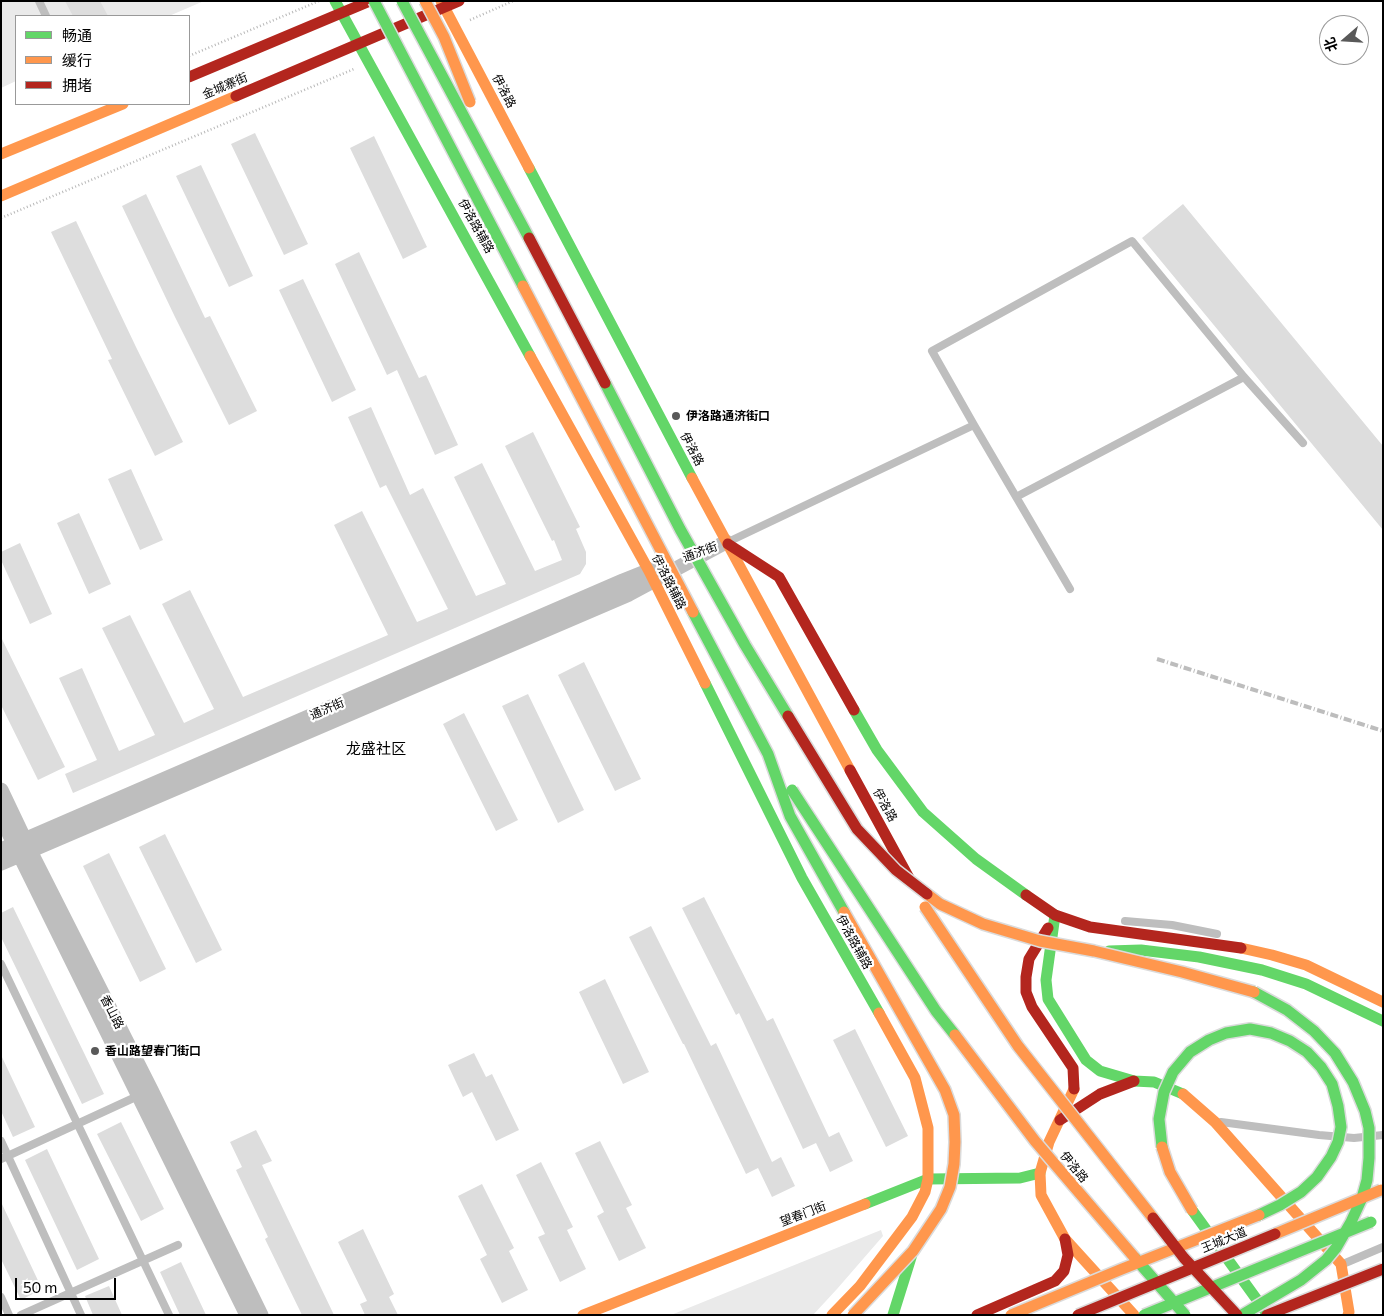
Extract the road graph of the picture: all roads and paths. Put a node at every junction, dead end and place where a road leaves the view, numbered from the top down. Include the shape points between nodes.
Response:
1 (39, 1) edge
2 (319, 1) edge
3 (335, 1) edge
4 (370, 1) edge
5 (374, 1) edge
6 (402, 1) edge
7 (425, 1) edge
8 (459, 1) edge
9 (513, 1) edge
10 (443, 4) edge
11 (342, 14) junction
12 (46, 15) edge
13 (454, 26) junction
14 (360, 43) junction
15 (190, 56) edge
16 (370, 62) junction
17 (190, 77) edge
18 (121, 105) edge
19 (1, 154) edge
20 (1, 196) edge
21 (514, 210) junction
22 (1, 218) edge
23 (1244, 377) junction
24 (974, 426) junction
25 (1303, 443) dead end
26 (1016, 497) junction
27 (726, 542) junction
28 (651, 576) junction
29 (1070, 589) dead end
30 (768, 754) junction
31 (1, 790) edge
32 (1, 818) edge
33 (18, 848) edge
34 (1, 863) edge
35 (1055, 915) junction
36 (1094, 918) dead end
37 (1113, 920) dead end
38 (1226, 936) dead end
39 (1254, 943) dead end
40 (1094, 951) junction
41 (1, 964) edge
42 (1383, 995) edge
43 (1383, 1002) edge
44 (1383, 1021) edge
45 (1134, 1081) junction
46 (145, 1093) junction
47 (1060, 1120) junction
48 (1215, 1122) junction
49 (78, 1124) junction
50 (1383, 1135) edge
51 (1, 1141) edge
52 (5, 1157) edge
53 (1040, 1173) junction
54 (928, 1179) junction
55 (1381, 1190) dead end
56 (1032, 1191) junction
57 (925, 1192) junction
58 (906, 1200) dead end
59 (1370, 1222) dead end
60 (1065, 1239) junction
61 (178, 1245) dead end
62 (1383, 1247) edge
63 (913, 1251) junction
64 (143, 1260) junction
65 (1341, 1264) junction
66 (1383, 1269) edge
67 (70, 1292) junction
68 (1, 1297) edge
69 (9, 1315) edge
70 (21, 1315) edge
71 (81, 1315) edge
72 (169, 1315) edge
73 (247, 1315) edge
74 (261, 1315) edge
75 (582, 1315) edge
76 (832, 1315) edge
77 (853, 1315) edge
78 (893, 1315) edge
79 (978, 1315) edge
80 (1011, 1315) edge
81 (1078, 1315) edge
82 (1134, 1315) edge
83 (1144, 1315) edge
84 (1185, 1315) edge
85 (1237, 1315) edge
86 (1242, 1315) edge
87 (1268, 1315) edge
88 (1348, 1315) edge

1 - 12 lane
2 - 15 path
3 - 11 main road, 伊洛路辅路
4 - 11 main road, 金城寨街
5 - 30 main road, bridge
6 - 21 main road, bridge
7 - 21 main road, bridge via 444,37
8 - 10 main road, 金城寨街
9 - 13 path
10 - 13 main road, 伊洛路
10 - 14 main road, 金城寨街
11 - 14 main road, 伊洛路辅路
11 - 17 main road, 金城寨街
13 - 27 main road, 伊洛路
14 - 16 main road, 伊洛路辅路
14 - 20 main road, 金城寨街
16 - 22 path
16 - 28 main road, 伊洛路辅路
18 - 19 main road
21 - 40 main road, bridge via 680,529 745,645 857,829 896,870 940,904 984,924 1040,942
23 - 24 lane via 1132,241 932,351
23 - 25 lane
23 - 26 lane
24 - 26 lane
24 - 27 lane
26 - 29 lane
27 - 28 street, 通济街
27 - 35 main road via 779,577 877,750 923,812 976,859
27 - 85 main road, 伊洛路, bridge via 925,907 1018,1046 1184,1258
28 - 33 street, 通济街
28 - 54 main road, 伊洛路辅路 via 802,878 915,1078 928,1128
30 - 63 main road, bridge via 790,816 945,1090 954,1116 955,1149 950,1186 940,1209
30 - 84 main road, 伊洛路, bridge via 936,1011 1034,1141
31 - 33 street, 香山路
32 - 33 street, 香山路
33 - 34 street, 通济街
33 - 46 street, 香山路
35 - 36 lane
35 - 43 main road via 1090,926 1272,955 1306,965
35 - 45 main road via 1046,980 1048,999 1086,1060 1100,1071
35 - 47 main road via 1028,959 1026,992 1032,1007 1073,1068 1074,1088
37 - 38 lane via 1172,925
39 - 42 lane via 1309,961
40 - 44 main road, bridge via 1141,950 1199,957 1262,970 1306,984
40 - 86 main road, bridge via 1254,992 1287,1010 1314,1031 1335,1053 1354,1082 1369,1128 1369,1158 1362,1198 1351,1222 1326,1260 1301,1280
41 - 49 lane
45 - 47 main road via 1100,1094
45 - 48 main road via 1154,1082 1182,1092
46 - 49 lane
46 - 73 street, 香山路
46 - 74 street, 香山路
47 - 53 main road via 1049,1142
48 - 50 lane via 1354,1138
48 - 65 main road
49 - 52 lane
49 - 64 lane
51 - 52 lane
52 - 67 lane
53 - 54 main road, 望春门街 via 1020,1178
53 - 56 main road
54 - 57 main road, 伊洛路辅路
54 - 75 main road, 望春门街
55 - 81 main road, 王城大道, bridge
56 - 57 main road via 1015,1184
56 - 60 main road
57 - 58 main road
57 - 76 main road, 伊洛路辅路 via 895,1240 860,1286
59 - 83 main road, bridge
60 - 79 main road via 1068,1255 1064,1271 1055,1282
60 - 82 main road
61 - 64 lane
62 - 65 lane
63 - 77 main road, bridge
63 - 78 main road
64 - 67 lane
64 - 72 lane
65 - 88 main road
66 - 87 main road, bridge
67 - 70 lane
67 - 71 lane
68 - 69 lane
80 - 87 main road, bridge via 1105,1276 1206,1236 1215,1233 1224,1230 1263,1214 1301,1192 1317,1177 1331,1157 1341,1127 1332,1084 1307,1052 1271,1033 1250,1030 1226,1033 1190,1052 1172,1072 1159,1119 1161,1144 1170,1172 1192,1210 1207,1230 1212,1236

